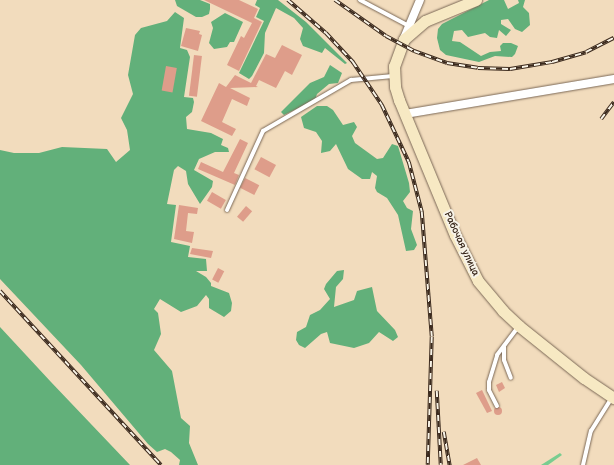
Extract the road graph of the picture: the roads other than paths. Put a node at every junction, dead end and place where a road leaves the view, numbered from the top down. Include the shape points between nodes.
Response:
1 (360, 0) edge
2 (420, 0) edge
3 (476, 0) edge
4 (409, 26) junction
5 (404, 39) junction
6 (393, 76) junction
7 (614, 79) edge
8 (405, 114) junction
9 (228, 210) dead end
10 (519, 326) junction
11 (504, 346) junction
12 (511, 378) dead end
13 (613, 398) edge
14 (497, 406) dead end
15 (583, 465) edge

1 - 4 lane
2 - 4 street, Рабочая улица
3 - 5 street, Рабочая улица via 425,21
4 - 5 street, Рабочая улица
5 - 6 street, Рабочая улица via 395,61
6 - 8 street, Рабочая улица
6 - 9 lane via 351,80 263,131
7 - 8 street
8 - 10 street, Рабочая улица via 467,261 490,297
10 - 11 lane
10 - 13 street, Рабочая улица
11 - 12 lane via 504,360
11 - 14 lane via 497,355 489,382 489,390
13 - 15 lane via 591,431

